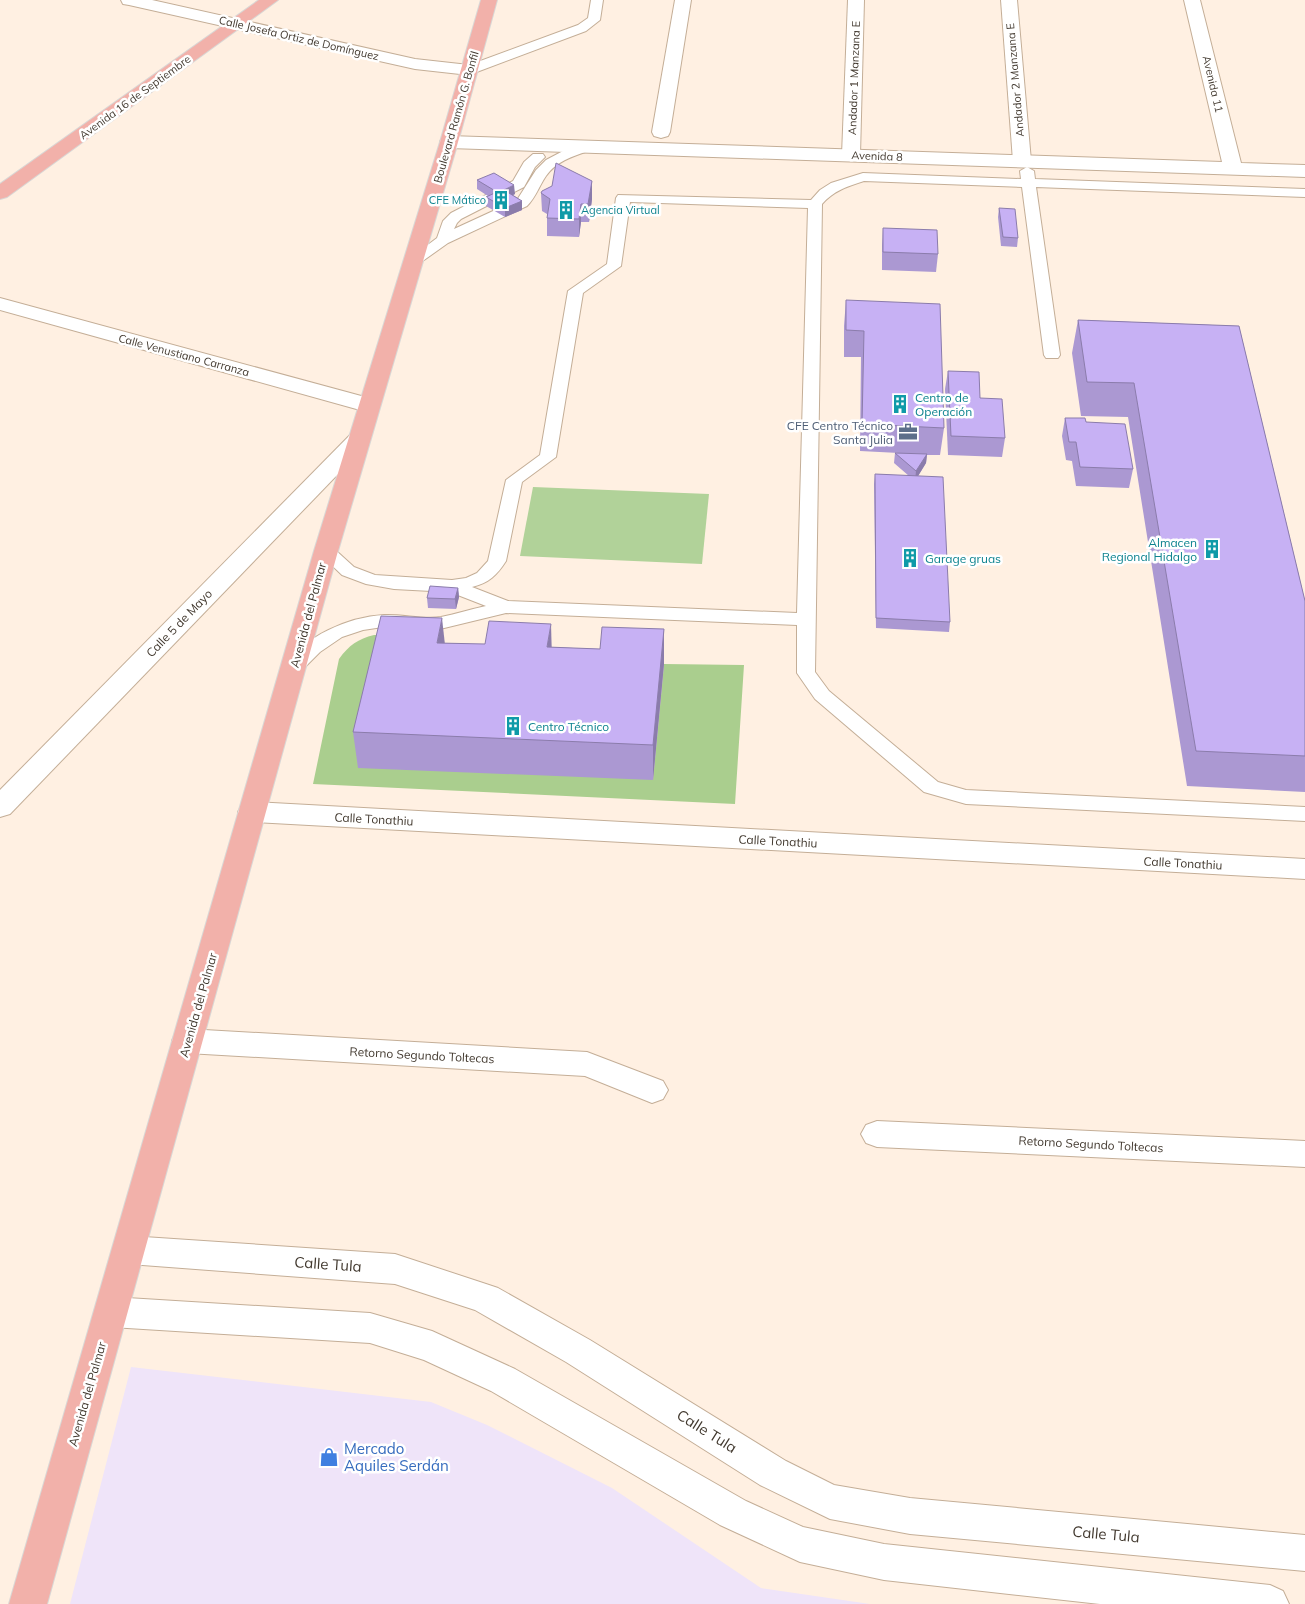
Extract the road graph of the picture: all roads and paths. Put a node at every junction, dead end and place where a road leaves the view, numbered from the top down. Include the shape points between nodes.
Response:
1 (129, 0) edge
2 (270, 0) edge
3 (489, 0) edge
4 (597, 0) edge
5 (683, 0) edge
6 (856, 0) edge
7 (1009, 0) edge
8 (1192, 0) edge
9 (236, 24) junction
10 (469, 70) junction
11 (661, 132) junction
12 (680, 132) dead end
13 (452, 134) junction
14 (833, 136) dead end
15 (852, 136) junction
16 (872, 137) dead end
17 (1000, 142) dead end
18 (1040, 143) dead end
19 (580, 150) junction
20 (1209, 150) dead end
21 (1021, 151) junction
22 (1248, 151) dead end
23 (851, 155) junction
24 (1231, 160) junction
25 (1305, 171) edge
26 (1030, 184) junction
27 (0, 193) edge
28 (1305, 193) edge
29 (815, 204) junction
30 (412, 262) junction
31 (0, 304) edge
32 (1052, 355) dead end
33 (368, 405) junction
34 (359, 439) junction
35 (326, 551) junction
36 (452, 586) junction
37 (506, 607) junction
38 (806, 619) junction
39 (294, 666) junction
40 (0, 807) edge
41 (252, 812) junction
42 (1305, 814) edge
43 (1305, 870) edge
44 (187, 1041) junction
45 (652, 1090) dead end
46 (878, 1134) dead end
47 (1305, 1154) edge
48 (128, 1250) junction
49 (111, 1312) junction
50 (1305, 1553) edge
51 (28, 1604) edge
52 (1270, 1604) edge

1 - 9 street, Calle Josefa Ortiz de Domínguez
2 - 9 main road, Avenida 16 de Septiembre
3 - 10 main road, Boulevard Ramón G. Bonfil
4 - 10 lane via 594,20 582,28
5 - 11 street
6 - 15 street, Andador 1 Manzana E
7 - 21 street, Andador 2 Manzana E
8 - 24 street, Avenida 11
9 - 10 street, Calle Josefa Ortiz de Domínguez via 415,64
9 - 27 main road, Avenida 16 de Septiembre
10 - 13 main road, Boulevard Ramón G. Bonfil
11 - 12 street
11 - 13 street
13 - 19 street, Avenida 8
13 - 30 main road, Boulevard Ramón G. Bonfil
14 - 15 street, Avenida 8
15 - 16 street, Avenida 8
15 - 23 street, Andador 1 Manzana E
17 - 21 street, Avenida 8
18 - 21 street, Avenida 8
19 - 23 street, Avenida 8
19 - 30 lane via 548,164 522,204 443,240
20 - 24 street, Avenida 8
21 - 23 street, Avenida 8
21 - 24 street, Avenida 8
21 - 26 lane
22 - 24 street, Avenida 8
24 - 25 street, Avenida 8
26 - 28 lane
26 - 29 lane via 863,177 831,188
26 - 32 lane
29 - 36 lane via 623,198 614,266 576,291 548,457 514,480 497,561 492,571 480,580
29 - 38 lane
30 - 33 main road, Boulevard Ramón G. Bonfil
31 - 33 street, Calle Venustiano Carranza
33 - 34 main road, Avenida del Palmar
34 - 35 main road, Avenida del Palmar
34 - 40 street, Calle 5 de Mayo
35 - 36 lane via 348,571 372,580
35 - 39 main road, Avenida del Palmar
36 - 37 lane
37 - 38 lane
37 - 39 lane via 440,623 383,621 360,625 328,638
38 - 42 lane via 806,673 822,695 931,787 966,797
39 - 41 main road, Avenida del Palmar
41 - 43 street, Calle Tonathiu
41 - 44 main road, Avenida del Palmar
44 - 45 street, Retorno Segundo Toltecas via 587,1064
44 - 48 main road, Avenida del Palmar
46 - 47 street, Retorno Segundo Toltecas
48 - 49 main road, Avenida del Palmar
48 - 50 street, Calle Tula via 394,1269 486,1299 578,1351 773,1473 830,1502 910,1516
49 - 51 main road, Avenida del Palmar
49 - 52 street via 370,1328 432,1347 503,1380 733,1513 800,1544 884,1562

